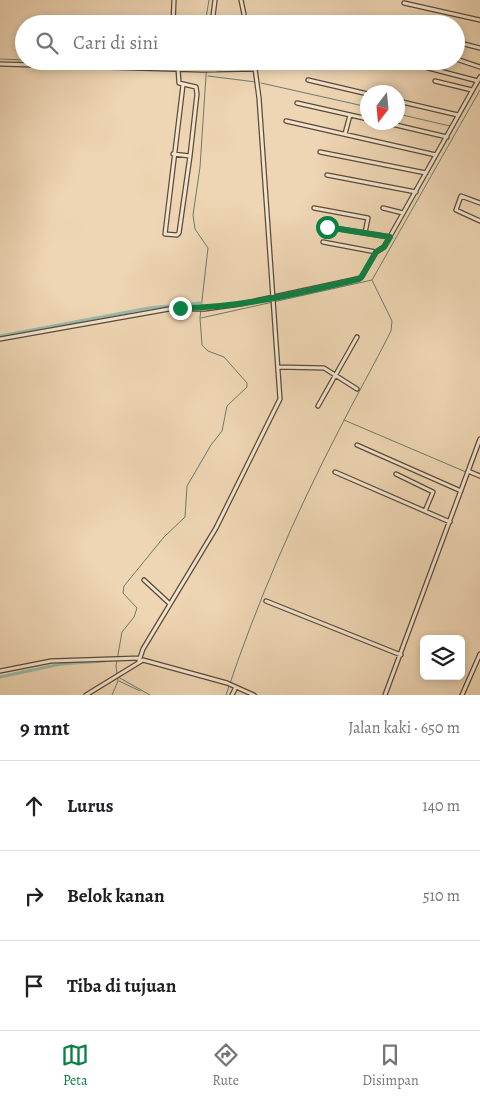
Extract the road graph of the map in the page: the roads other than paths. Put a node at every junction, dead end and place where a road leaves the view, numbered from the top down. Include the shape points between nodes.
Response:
1 (174, 0) edge
2 (215, 0) edge
3 (242, 0) edge
4 (404, 3) dead end
5 (173, 15) edge
6 (213, 15) edge
7 (244, 15) edge
8 (458, 15) edge
9 (465, 17) edge
10 (480, 20) edge
11 (465, 44) edge
12 (480, 48) edge
13 (465, 62) edge
14 (0, 64) edge
15 (15, 64) edge
16 (480, 67) edge
17 (178, 70) edge
18 (202, 70) edge
19 (214, 70) edge
20 (255, 70) edge
21 (440, 70) edge
22 (479, 79) edge
23 (308, 80) dead end
24 (435, 81) dead end
25 (183, 85) junction
26 (472, 90) junction
27 (360, 92) edge
28 (297, 103) dead end
29 (405, 103) edge
30 (350, 115) junction
31 (458, 115) junction
32 (360, 117) edge
33 (286, 121) dead end
34 (405, 127) edge
35 (345, 134) junction
36 (446, 137) junction
37 (320, 152) dead end
38 (173, 154) junction
39 (436, 155) junction
40 (190, 156) junction
41 (426, 173) junction
42 (326, 175) dead end
43 (416, 192) junction
44 (480, 203) edge
45 (314, 208) dead end
46 (383, 208) dead end
47 (403, 214) junction
48 (480, 221) edge
49 (327, 227) dead end
50 (365, 233) junction
51 (390, 237) junction
52 (323, 242) dead end
53 (376, 252) junction
54 (273, 298) junction
55 (357, 337) dead end
56 (0, 340) edge
57 (279, 367) junction
58 (336, 374) junction
59 (357, 388) dead end
60 (318, 406) dead end
61 (480, 438) edge
62 (357, 445) dead end
63 (335, 472) dead end
64 (467, 472) junction
65 (396, 474) dead end
66 (480, 476) edge
67 (461, 491) junction
68 (426, 510) junction
69 (450, 522) junction
70 (144, 580) dead end
71 (266, 600) dead end
72 (170, 604) junction
73 (480, 654) edge
74 (400, 655) junction
75 (139, 659) junction
76 (0, 671) edge
77 (234, 686) junction
78 (86, 695) edge
79 (232, 695) edge
80 (254, 695) edge
81 (385, 695) edge
82 (462, 695) edge

1 - 5 street
2 - 6 street
3 - 7 street
4 - 8 street
9 - 10 street
11 - 12 street
13 - 16 street
14 - 15 street
17 - 25 street via 178,80
18 - 19 street
20 - 54 street
21 - 22 street
22 - 26 street
23 - 27 street
24 - 26 street
25 - 38 street
25 - 40 street via 197,90
26 - 31 street
28 - 30 street
29 - 31 street
30 - 32 street
30 - 35 street
31 - 36 street
33 - 35 street
34 - 36 street
35 - 39 street
36 - 39 street
37 - 41 street
38 - 40 street
38 - 40 street via 164,233 177,235
39 - 41 street
41 - 43 street
42 - 43 street
43 - 47 street
44 - 48 street via 461,196 456,210
45 - 50 street via 368,218
46 - 47 street
47 - 51 street
49 - 50 street
50 - 51 street
51 - 53 street
52 - 53 street
53 - 54 street via 360,278
54 - 56 street via 205,309 159,311
54 - 57 street
55 - 58 street
57 - 58 street via 321,367
57 - 72 street via 279,401 216,528
58 - 59 street
58 - 60 street
61 - 64 street
62 - 67 street
63 - 68 street
64 - 66 street
64 - 67 street
65 - 68 street via 433,492
67 - 69 street
68 - 69 street
69 - 74 street
70 - 72 street
71 - 74 street
72 - 75 street
73 - 82 street
74 - 81 street
75 - 76 street via 51,661
75 - 77 street
75 - 78 street
77 - 79 street
77 - 80 street

